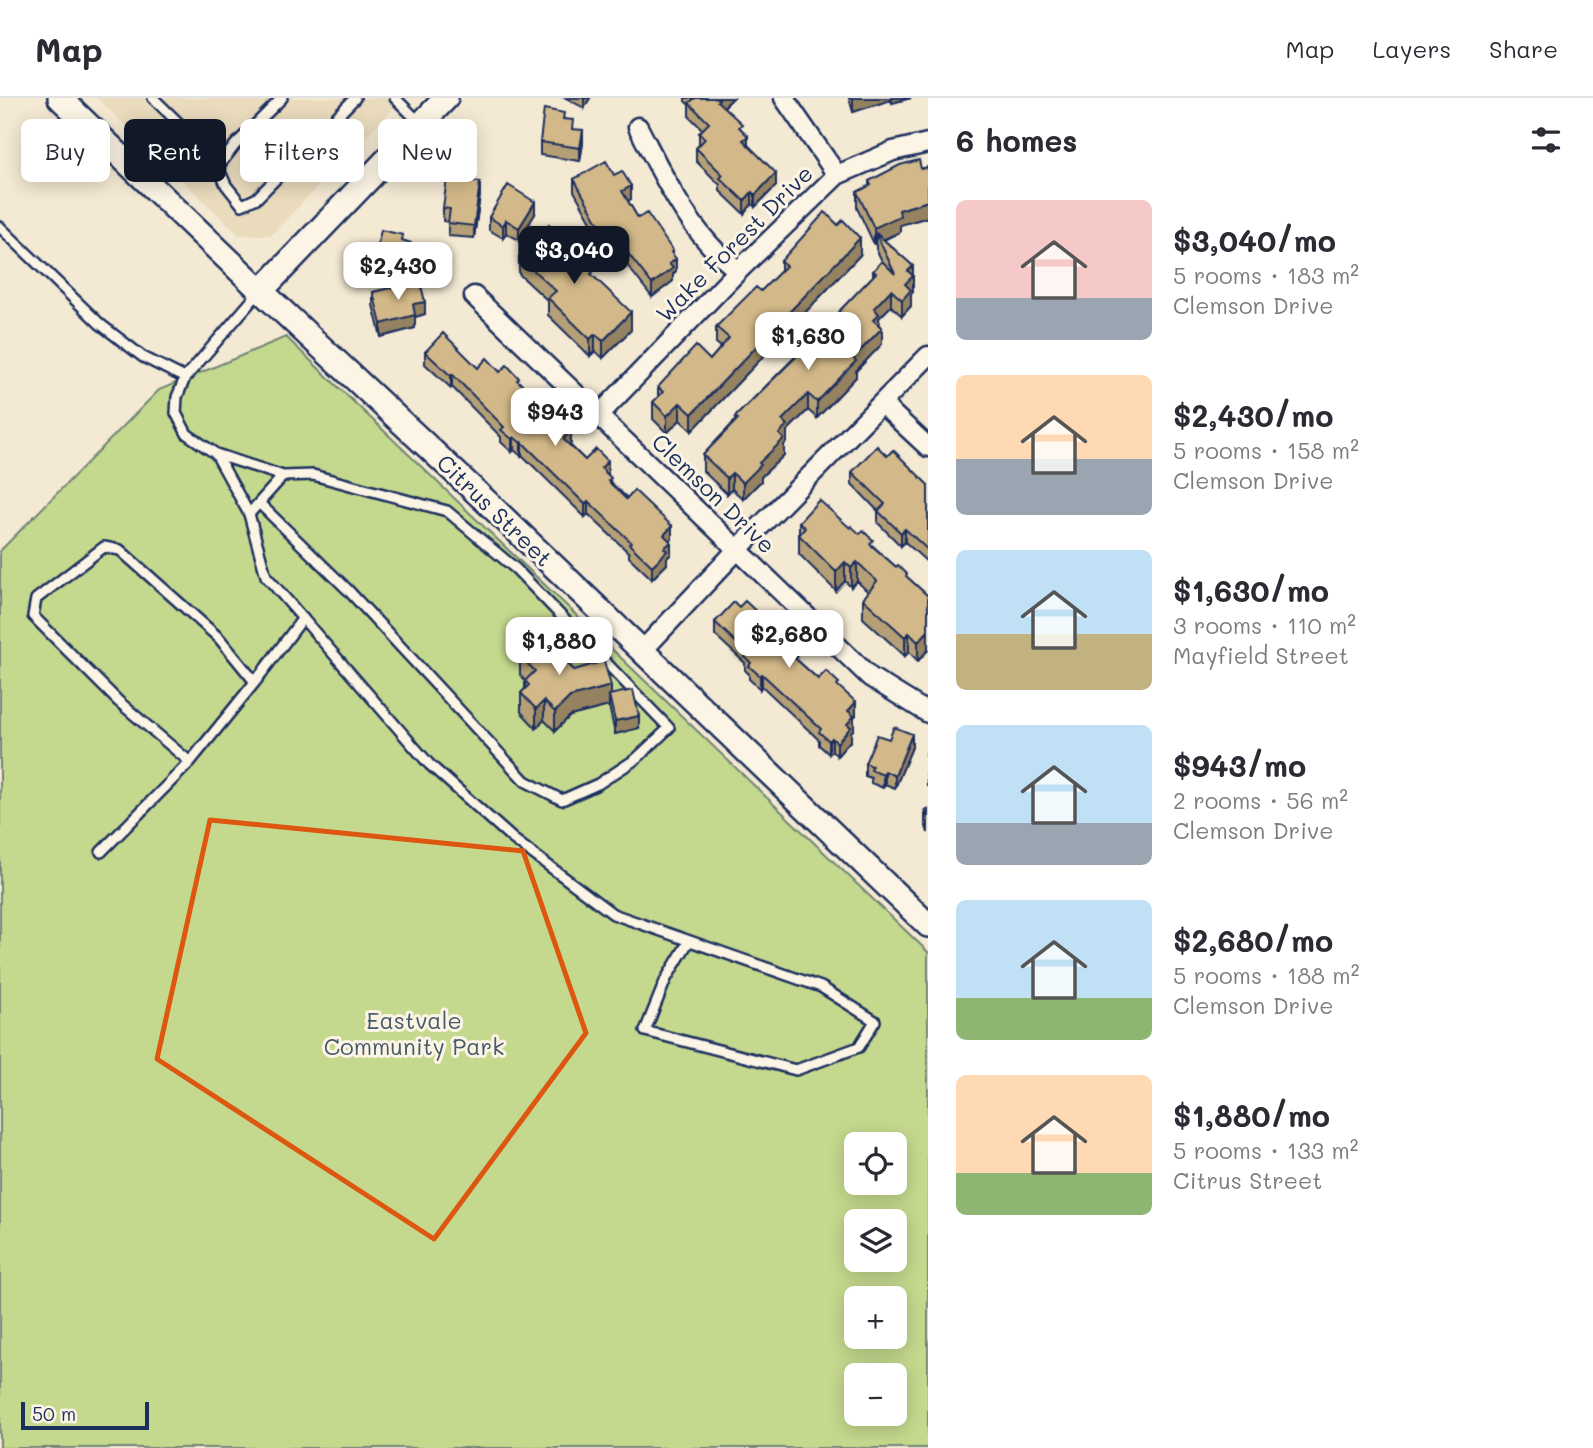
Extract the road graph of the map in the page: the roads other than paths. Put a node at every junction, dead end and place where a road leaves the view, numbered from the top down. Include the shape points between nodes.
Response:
1 (60, 98) edge
2 (153, 98) edge
3 (282, 98) edge
4 (355, 98) edge
5 (395, 98) edge
6 (446, 98) edge
7 (784, 98) edge
8 (175, 119) edge
9 (416, 119) edge
10 (426, 119) edge
11 (638, 127) dead end
12 (928, 143) edge
13 (378, 169) edge
14 (836, 175) junction
15 (0, 227) edge
16 (738, 271) junction
17 (261, 291) junction
18 (474, 296) dead end
19 (928, 356) edge
20 (185, 377) junction
21 (883, 404) junction
22 (598, 416) junction
23 (928, 447) edge
24 (216, 454) junction
25 (283, 476) junction
26 (259, 503) junction
27 (249, 514) junction
28 (737, 550) junction
29 (303, 618) junction
30 (642, 651) junction
31 (255, 682) junction
32 (928, 713) edge
33 (190, 762) junction
34 (101, 852) dead end
35 (928, 925) edge
36 (690, 941) junction

1 - 17 street, Citrus Street
2 - 8 lane
3 - 4 lane via 218,167 242,205 257,198
5 - 9 lane
6 - 10 street
7 - 14 street
11 - 16 street via 684,209 709,244
12 - 14 street, Wake Forest Drive via 893,151
13 - 17 street
14 - 16 street, Wake Forest Drive
15 - 20 lane via 100,324 144,357
16 - 22 street, Wake Forest Drive
17 - 20 lane
17 - 30 street, Citrus Street
18 - 22 street, Clemson Drive
19 - 21 street
20 - 24 lane via 177,397 179,422 187,434
21 - 23 street
21 - 28 street
22 - 28 street, Clemson Drive
24 - 25 lane
24 - 27 lane
25 - 26 lane
25 - 26 lane via 313,475 447,511 516,569 669,728 636,759 562,800 525,781 348,590
26 - 27 lane
27 - 29 lane via 266,576
28 - 30 street
28 - 32 street, Clemson Drive via 870,677
29 - 31 lane
29 - 36 lane via 429,764 513,839 613,914
30 - 35 street, Citrus Street
31 - 33 lane
31 - 33 lane via 219,638 120,550 104,547 36,599 33,616 118,701
33 - 34 lane
36 - 36 lane via 821,987 875,1021 859,1047 796,1070 645,1031 666,979

